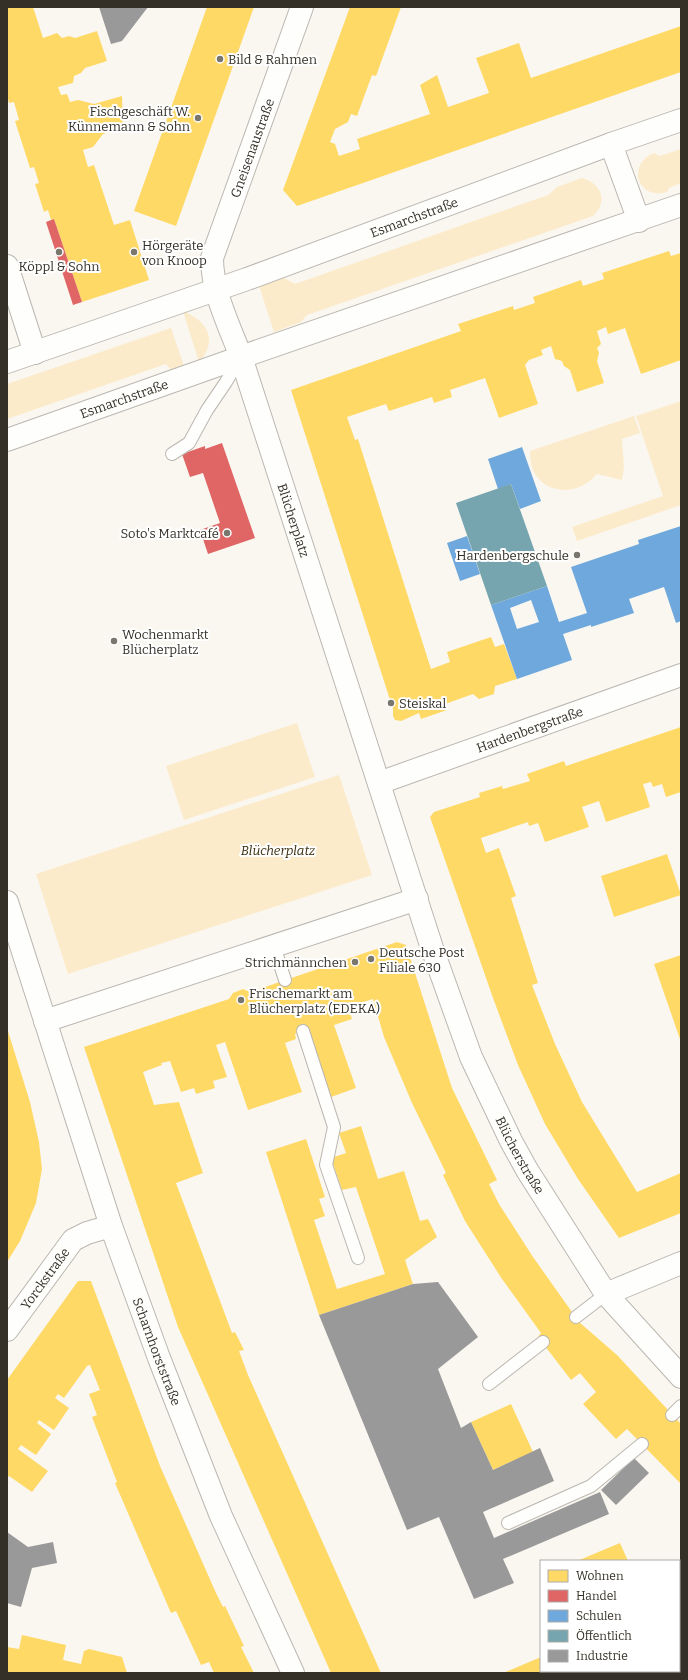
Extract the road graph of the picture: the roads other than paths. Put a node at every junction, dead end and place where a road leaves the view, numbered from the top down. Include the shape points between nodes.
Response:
1 (302, 7) edge
2 (681, 120) edge
3 (612, 144) junction
4 (681, 205) edge
5 (639, 221) junction
6 (7, 266) edge
7 (216, 290) junction
8 (35, 353) junction
9 (240, 357) junction
10 (7, 362) edge
11 (7, 440) edge
12 (172, 454) dead end
13 (681, 675) edge
14 (379, 783) junction
15 (417, 899) junction
16 (7, 902) edge
17 (14, 944) edge
18 (274, 946) junction
19 (285, 980) dead end
20 (45, 1021) junction
21 (303, 1032) dead end
22 (111, 1226) junction
23 (358, 1258) dead end
24 (681, 1263) edge
25 (606, 1294) junction
26 (576, 1317) dead end
27 (7, 1330) edge
28 (543, 1342) dead end
29 (681, 1378) edge
30 (489, 1384) dead end
31 (681, 1406) edge
32 (672, 1415) dead end
33 (642, 1444) dead end
34 (508, 1523) dead end
35 (293, 1673) edge

1 - 7 street, Gneisenaustraße via 212,258
2 - 3 street, Esmarchstraße
3 - 5 street
3 - 7 street, Esmarchstraße
4 - 5 street, Esmarchstraße
5 - 9 street, Esmarchstraße
6 - 8 street
7 - 8 street, Esmarchstraße
7 - 9 street
8 - 10 street, Esmarchstraße
9 - 11 street, Esmarchstraße
9 - 12 lane via 206,410 189,443
9 - 14 street, Blücherplatz
13 - 14 street, Hardenbergstraße
14 - 15 street, Blücherplatz
15 - 18 street
15 - 25 street, Blücherstraße via 471,1057 508,1135 544,1199
16 - 17 street
17 - 20 street
18 - 19 lane
18 - 20 street
20 - 22 street, Scharnhorststraße
21 - 23 lane via 334,1127 326,1165
22 - 27 street, Yorckstraße via 73,1240
22 - 35 street, Scharnhorststraße via 221,1516
24 - 25 street
25 - 26 lane
25 - 29 street, Blücherstraße
28 - 30 lane
31 - 32 lane
33 - 34 lane via 591,1486

